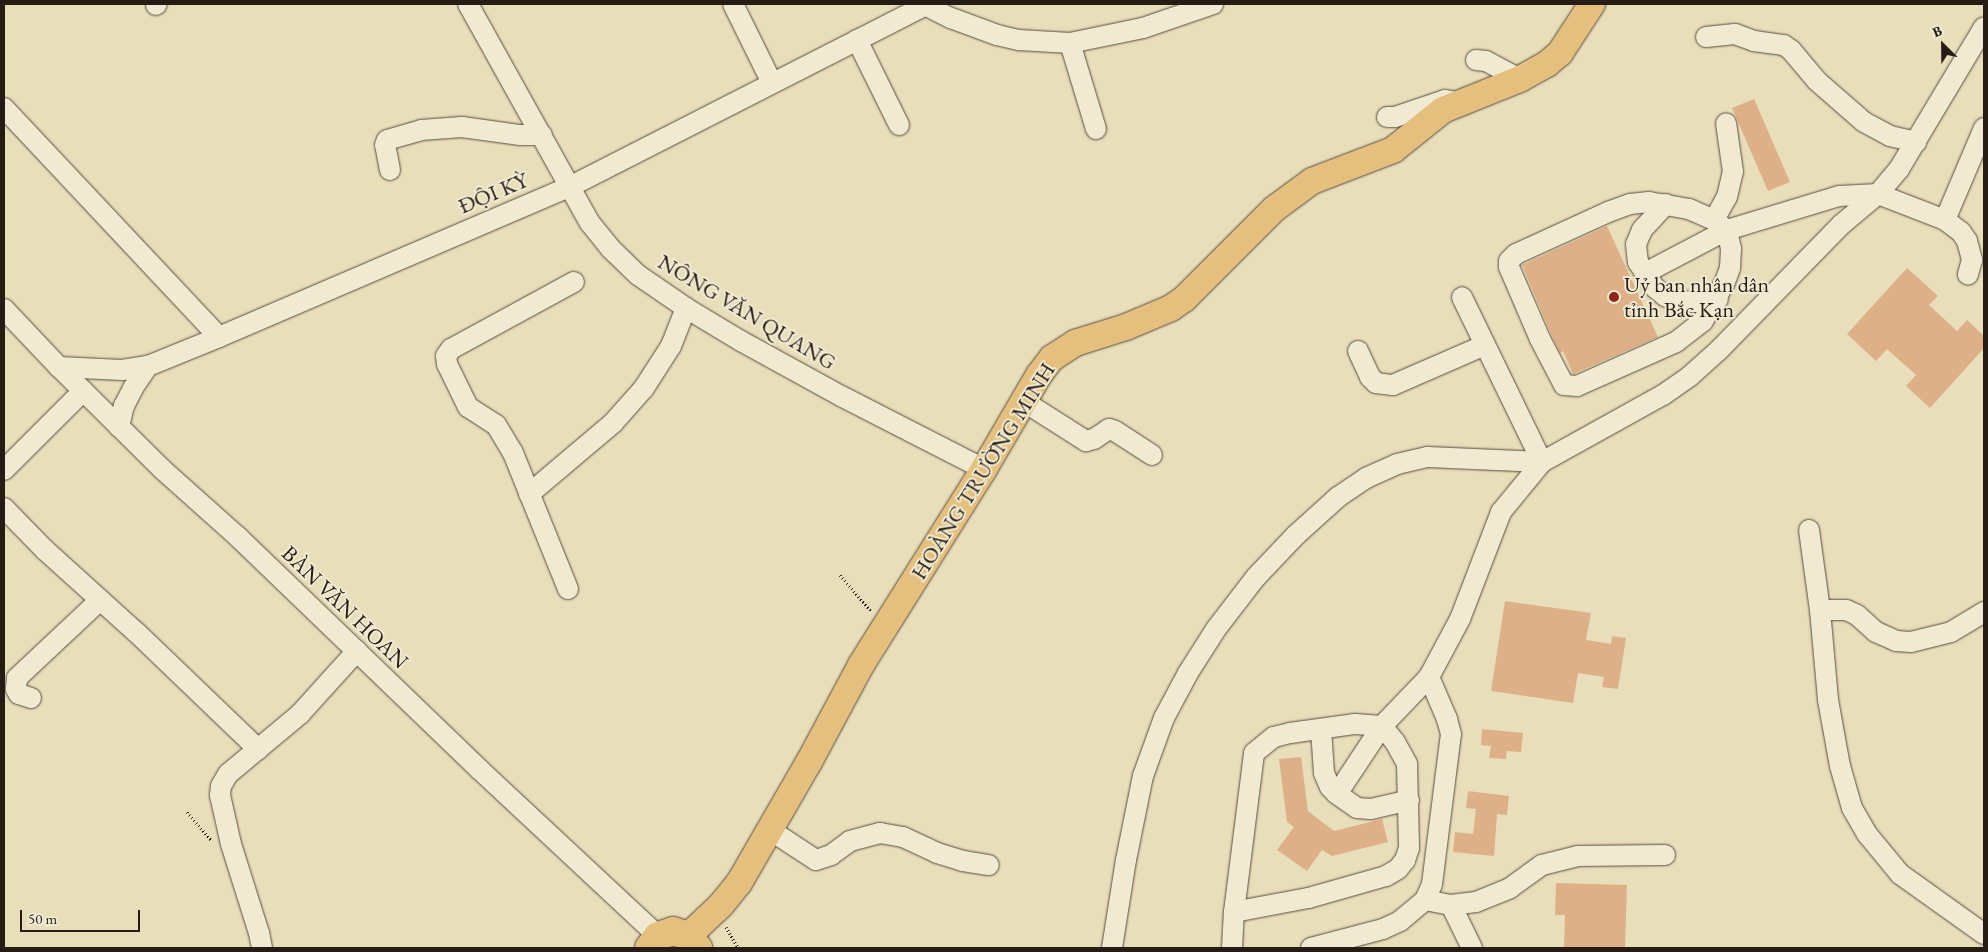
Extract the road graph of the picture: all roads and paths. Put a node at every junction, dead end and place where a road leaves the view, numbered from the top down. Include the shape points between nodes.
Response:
1 (468, 4) edge
2 (733, 4) edge
3 (925, 4) edge
4 (1213, 4) edge
5 (1592, 4) edge
6 (1984, 26) edge
7 (1706, 37) dead end
8 (857, 40) junction
9 (1070, 43) junction
10 (1476, 60) dead end
11 (1520, 78) junction
12 (772, 83) junction
13 (1458, 102) junction
14 (4, 108) edge
15 (1387, 117) dead end
16 (1726, 123) dead end
17 (899, 125) dead end
18 (1984, 128) edge
19 (1096, 129) dead end
20 (542, 135) junction
21 (1916, 142) junction
22 (390, 170) dead end
23 (570, 186) junction
24 (1878, 194) junction
25 (1666, 204) junction
26 (1945, 220) junction
27 (1721, 225) junction
28 (1645, 274) junction
29 (1968, 274) dead end
30 (574, 282) dead end
31 (1462, 297) dead end
32 (1718, 299) junction
33 (686, 308) junction
34 (4, 309) edge
35 (219, 337) junction
36 (1485, 344) junction
37 (1358, 350) dead end
38 (148, 366) junction
39 (58, 367) junction
40 (83, 391) junction
41 (1023, 400) junction
42 (119, 427) junction
43 (1152, 455) dead end
44 (1542, 462) junction
45 (984, 469) junction
46 (4, 470) edge
47 (530, 494) junction
48 (6, 513) edge
49 (1809, 530) dead end
50 (840, 575) dead end
51 (568, 589) dead end
52 (100, 600) junction
53 (1820, 610) junction
54 (1984, 612) edge
55 (885, 626) junction
56 (357, 651) junction
57 (1429, 677) junction
58 (31, 698) dead end
59 (1382, 726) junction
60 (1321, 729) junction
61 (258, 750) junction
62 (1337, 794) junction
63 (1409, 800) junction
64 (770, 830) junction
65 (1665, 855) dead end
66 (989, 865) dead end
67 (1425, 900) junction
68 (1451, 905) junction
69 (1234, 912) junction
70 (1984, 934) edge
71 (653, 942) edge
72 (693, 942) edge
73 (1320, 947) edge
74 (262, 948) edge
75 (1112, 948) edge
76 (1232, 948) edge
77 (1472, 948) edge

1 - 20 street, NÔNG VĂN QUANG
2 - 12 street
3 - 8 street, ĐỘI KỲ
3 - 9 street via 973,28 997,35 1018,40
4 - 9 street via 1143,28
5 - 11 main road, HOÀNG TRƯỜNG MINH via 1560,53
6 - 21 street
7 - 21 street via 1736,34 1754,41 1784,45 1817,82 1864,122 1890,136
8 - 12 street, ĐỘI KỲ
8 - 17 street
9 - 19 street
10 - 11 street via 1486,61
11 - 13 main road, HOÀNG TRƯỜNG MINH
12 - 23 street, ĐỘI KỲ
13 - 15 street via 1444,100
13 - 41 main road, HOÀNG TRƯỜNG MINH via 1393,150 1312,181 1288,197 1171,308 1064,349 1052,358
14 - 35 street
16 - 27 street via 1733,172
18 - 26 street
20 - 22 street via 462,127 422,130 387,140
20 - 23 street, NÔNG VĂN QUANG
21 - 24 street
23 - 33 street, NÔNG VĂN QUANG via 590,223 610,248 638,275
23 - 35 street, ĐỘI KỲ
24 - 26 street
24 - 27 street via 1839,196
24 - 44 street via 1809,255 1690,376 1664,395
25 - 27 street via 1689,209
25 - 28 street via 1642,230 1636,244 1638,262
25 - 32 street via 1630,204 1511,258 1508,266 1560,381 1564,385 1578,386 1676,342 1703,321
26 - 29 street via 1967,241 1972,260
27 - 28 street
27 - 32 street via 1731,249 1730,268
28 - 32 street via 1665,296 1676,301
30 - 47 street via 451,349 446,356 468,407 496,425 513,453
31 - 36 street
33 - 45 street, NÔNG VĂN QUANG via 843,397
33 - 47 street via 671,346 644,388 613,423
34 - 39 street, BÀN VĂN HOAN
35 - 38 street, ĐỘI KỲ
36 - 37 street via 1393,386 1376,383 1370,377
36 - 44 street
38 - 39 street, ĐỘI KỲ via 122,370
38 - 42 street via 124,406
39 - 40 street, BÀN VĂN HOAN
40 - 42 street, BÀN VĂN HOAN
40 - 46 street
41 - 43 street via 1086,441 1109,429 1115,430
41 - 45 main road, HOÀNG TRƯỜNG MINH
42 - 56 street, BÀN VĂN HOAN
44 - 57 street via 1501,512 1460,619
44 - 75 street via 1428,457 1396,464 1366,478 1338,497 1256,577 1216,629 1164,718 1143,776
45 - 55 main road, HOÀNG TRƯỜNG MINH
47 - 51 street
48 - 52 street
49 - 53 street
50 - 55 path
52 - 58 street via 17,678 19,694
52 - 61 street
53 - 54 street via 1846,610 1876,632 1896,641 1911,642 1951,632
53 - 70 street via 1828,700 1840,766 1852,808 1866,834 1900,874
55 - 64 main road, HOÀNG TRƯỜNG MINH
56 - 61 street via 300,714
56 - 71 street, BÀN VĂN HOAN
57 - 59 street
57 - 67 street via 1451,734 1432,884
59 - 60 street via 1355,724
59 - 62 street
59 - 63 street via 1407,764
60 - 62 street via 1324,772
60 - 69 street via 1274,737 1254,752
61 - 74 street via 223,780 220,795
62 - 63 street via 1357,808 1371,809
63 - 69 street via 1409,848 1398,869 1386,876 1308,898
64 - 66 street via 816,860 831,855 850,841 880,833 902,837 963,861
64 - 72 main road, HOÀNG TRƯỜNG MINH via 733,890 706,920
65 - 68 street via 1578,856 1542,865 1510,888 1476,902
67 - 68 street
67 - 73 street via 1400,921 1383,929
68 - 77 street
69 - 76 street
71 - 72 highway via 673,931

